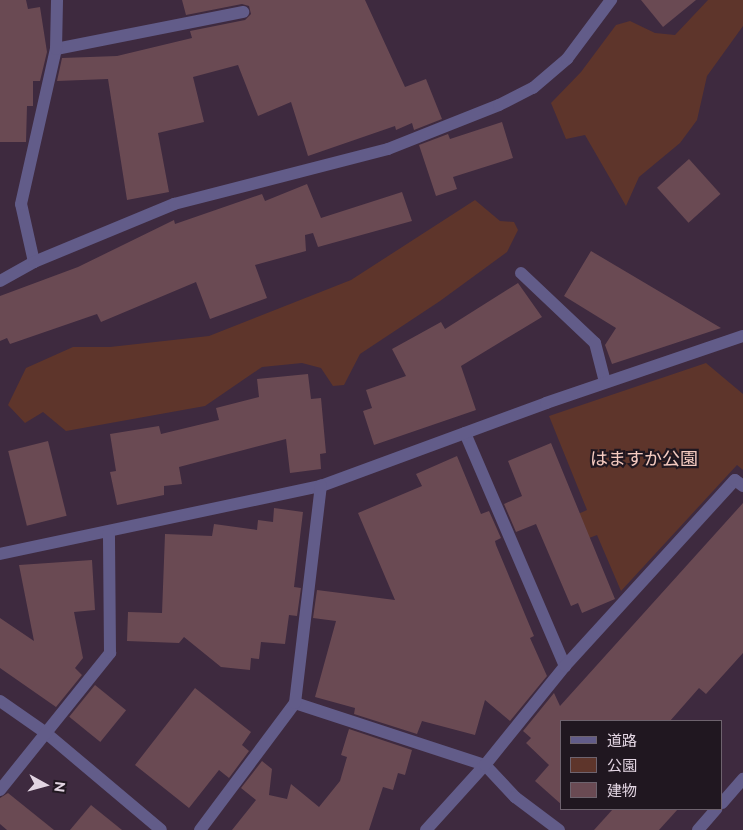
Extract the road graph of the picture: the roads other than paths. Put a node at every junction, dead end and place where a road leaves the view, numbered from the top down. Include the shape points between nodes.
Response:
1 (57, 0) edge
2 (611, 0) edge
3 (243, 12) dead end
4 (56, 49) junction
5 (34, 262) junction
6 (521, 273) dead end
7 (0, 281) edge
8 (743, 336) edge
9 (605, 382) junction
10 (465, 433) junction
11 (321, 486) junction
12 (743, 486) edge
13 (108, 532) junction
14 (0, 554) edge
15 (565, 666) junction
16 (0, 700) edge
17 (295, 703) junction
18 (47, 734) junction
19 (485, 765) junction
20 (743, 778) edge
21 (0, 790) edge
22 (723, 802) edge
23 (715, 810) edge
24 (161, 830) edge
25 (200, 830) edge
26 (426, 830) edge
27 (559, 830) edge
28 (698, 830) edge

1 - 4 street
2 - 5 street via 567,59 533,88 499,105 388,149 174,204
3 - 4 street
4 - 5 street via 21,204
5 - 7 street
6 - 9 street via 595,343
8 - 9 street
9 - 10 street
10 - 11 street
10 - 15 street
11 - 13 street
11 - 17 street
12 - 15 street via 735,480
13 - 14 street
13 - 18 street via 110,653
15 - 19 street
16 - 18 street
17 - 19 street
17 - 25 street
18 - 21 street
18 - 24 street
19 - 26 street
19 - 27 street via 515,797
20 - 22 street
23 - 28 street

